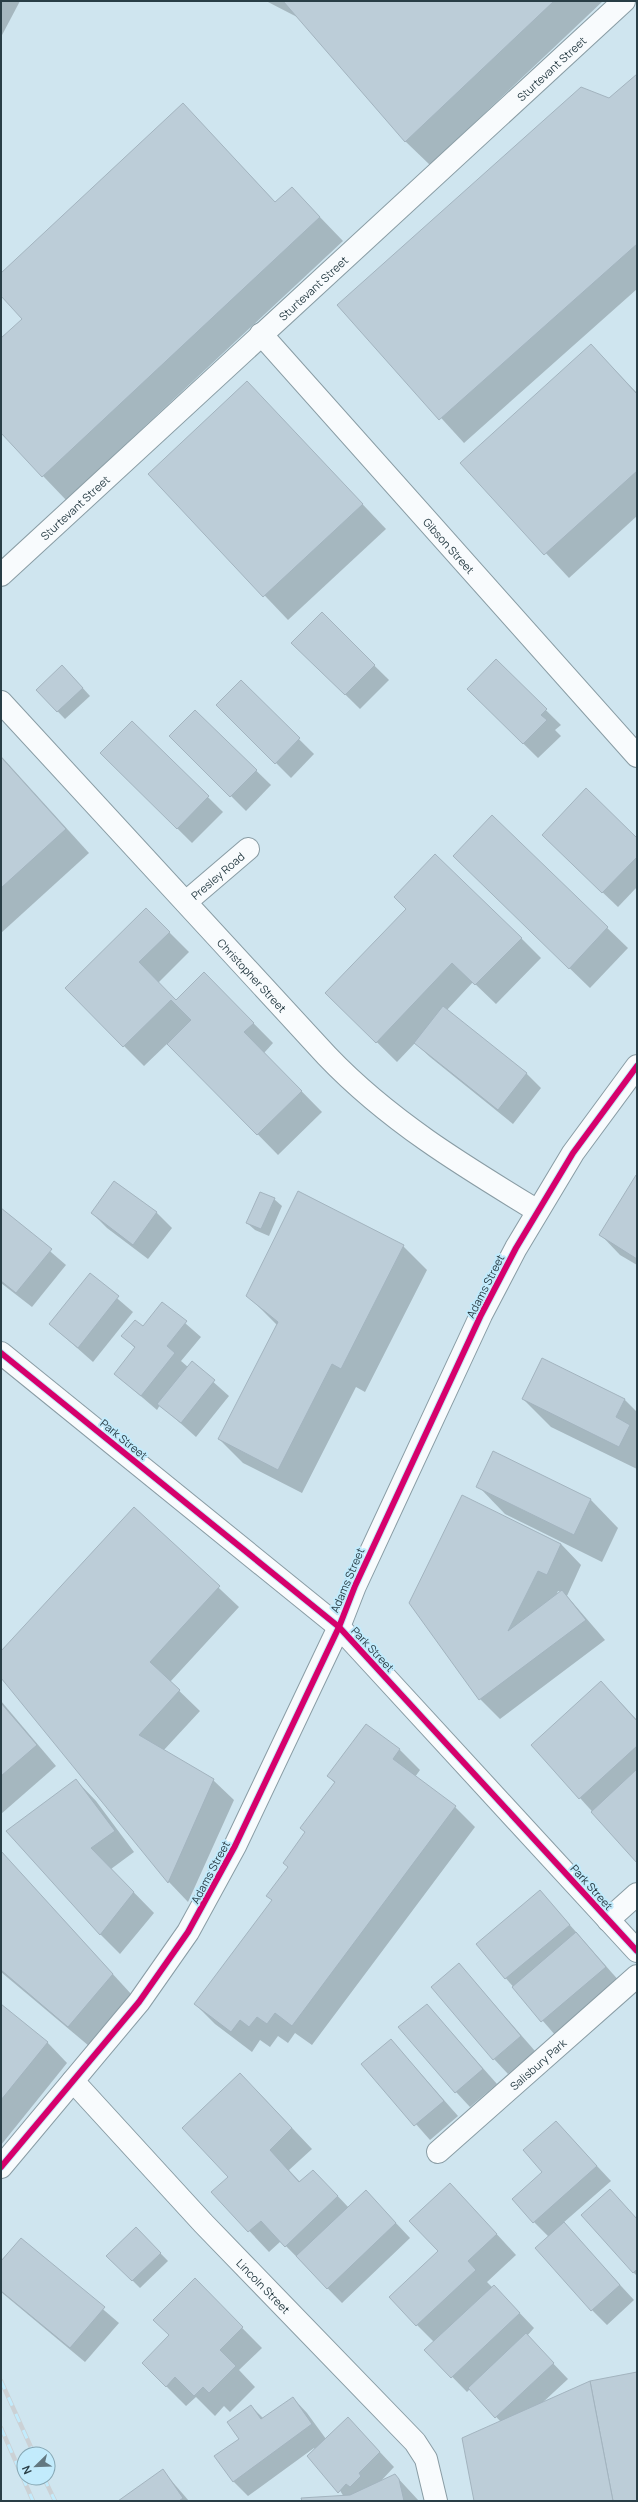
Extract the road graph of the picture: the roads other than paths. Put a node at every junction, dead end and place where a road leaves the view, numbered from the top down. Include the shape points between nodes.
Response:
1 (624, 1) edge
2 (261, 334) junction
3 (1, 575) edge
4 (1, 702) edge
5 (637, 756) edge
6 (248, 849) dead end
7 (186, 902) junction
8 (637, 1066) edge
9 (536, 1210) junction
10 (1, 1353) edge
11 (339, 1626) junction
12 (637, 1894) edge
13 (608, 1920) junction
14 (637, 1951) edge
15 (637, 1976) edge
16 (73, 2081) junction
17 (438, 2152) dead end
18 (1, 2167) edge
19 (436, 2501) edge

1 - 2 street, Sturtevant Street
2 - 3 street, Sturtevant Street
2 - 5 street, Gibson Street
4 - 7 street, Christopher Street
6 - 7 street, Presley Road
7 - 9 street, Christopher Street via 365,1094 442,1151
8 - 9 street, Adams Street via 572,1153
9 - 11 street, Adams Street via 481,1315 354,1586
10 - 11 street, Park Street
11 - 13 street, Park Street
11 - 16 street, Adams Street via 235,1846 203,1906 154,1982
12 - 13 street
13 - 14 street, Park Street
15 - 17 street, Salisbury Park
16 - 18 street, Adams Street
16 - 19 street, Lincoln Street via 203,2223 415,2442 426,2459

